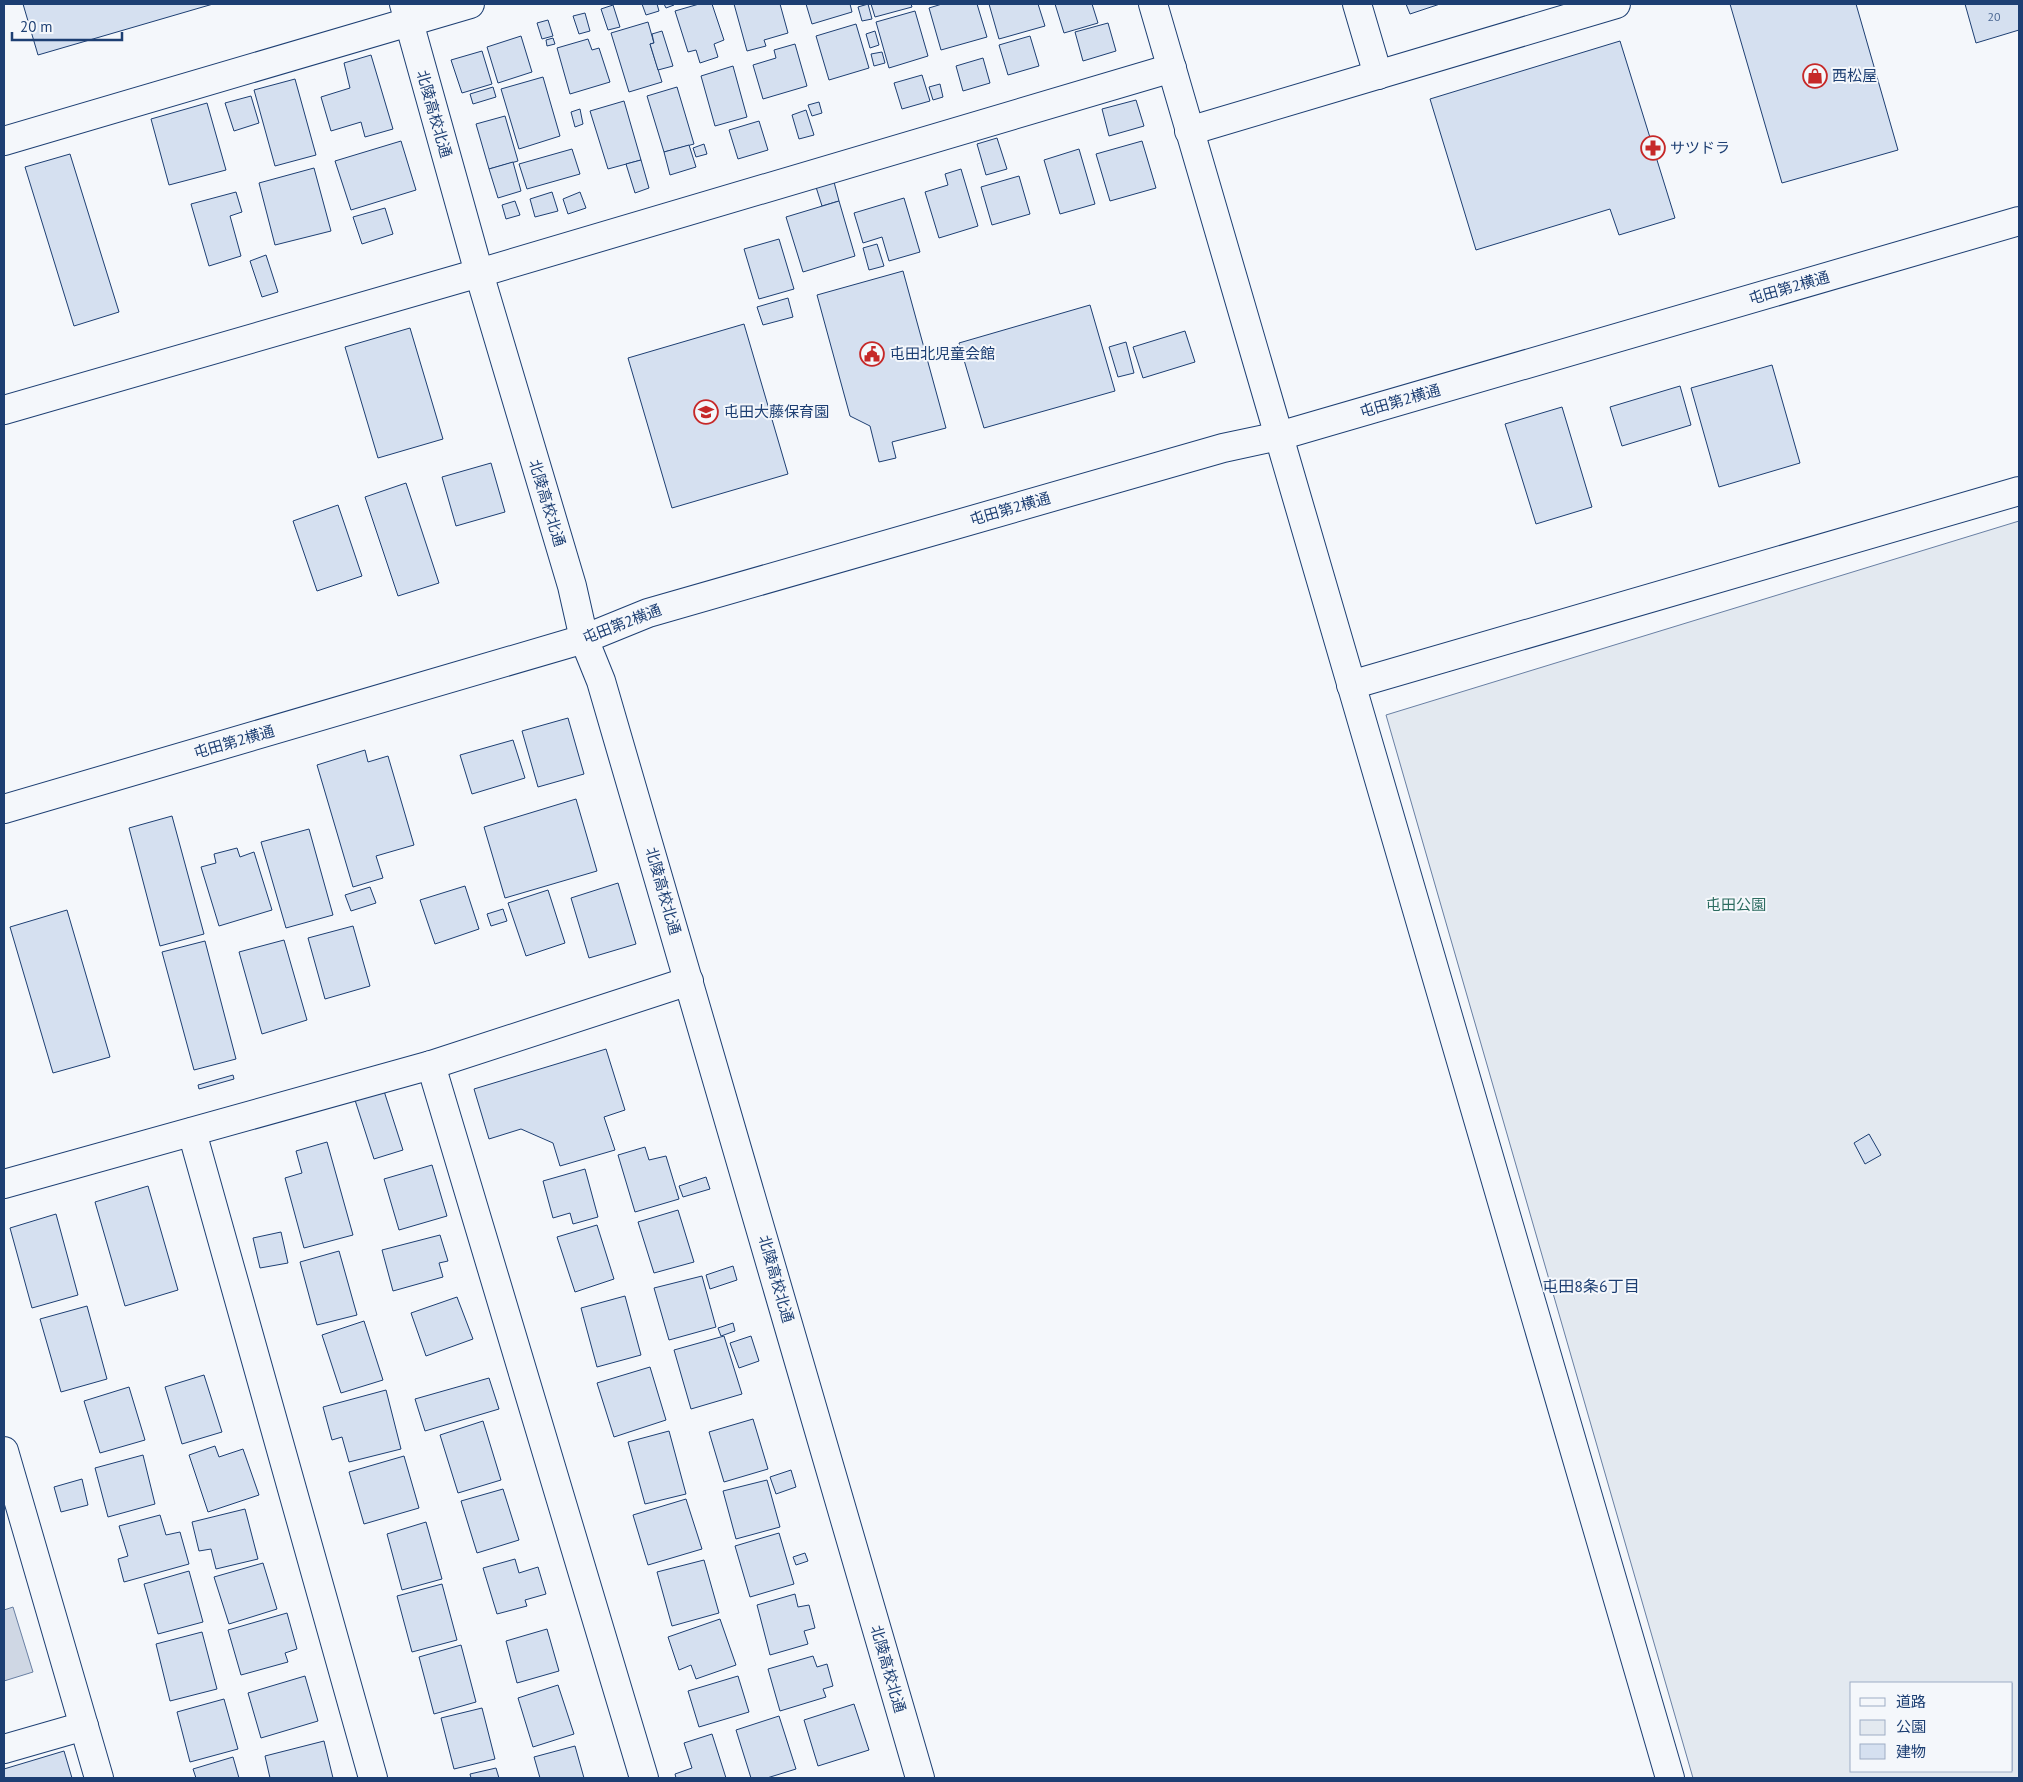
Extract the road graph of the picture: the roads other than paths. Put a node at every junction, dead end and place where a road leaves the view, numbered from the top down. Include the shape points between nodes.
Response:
1 (470, 4) edge
2 (1153, 4) edge
3 (1357, 4) edge
4 (1605, 5) edge
5 (406, 12) edge
6 (1172, 68) junction
7 (1378, 75) junction
8 (1189, 131) junction
9 (4, 141) edge
10 (2019, 221) edge
11 (479, 273) junction
12 (4, 410) edge
13 (1279, 436) junction
14 (2019, 491) edge
15 (584, 639) junction
16 (1350, 685) junction
17 (4, 809) edge
18 (689, 981) junction
19 (431, 1065) junction
20 (192, 1132) junction
21 (4, 1184) edge
22 (4, 1451) edge
23 (84, 1726) junction
24 (4, 1748) edge
25 (99, 1778) edge
26 (373, 1778) edge
27 (644, 1778) edge
28 (920, 1778) edge
29 (1670, 1778) edge

1 - 5 street
2 - 6 street
3 - 7 street
4 - 7 street
5 - 9 street
5 - 11 street, 北陵高校北通
6 - 8 street
6 - 11 street
7 - 8 street
8 - 13 street
10 - 13 street, 屯田第2横通
11 - 12 street
11 - 15 street, 北陵高校北通 via 572,586
13 - 15 street, 屯田第2横通 via 1223,448 648,613
13 - 16 street
14 - 16 street
15 - 17 street, 屯田第2横通
15 - 18 street, 北陵高校北通 via 601,681
16 - 29 street
18 - 19 street
18 - 28 street, 北陵高校北通
19 - 20 street
19 - 27 street
20 - 21 street
20 - 26 street
22 - 23 street
23 - 24 street
23 - 25 street

